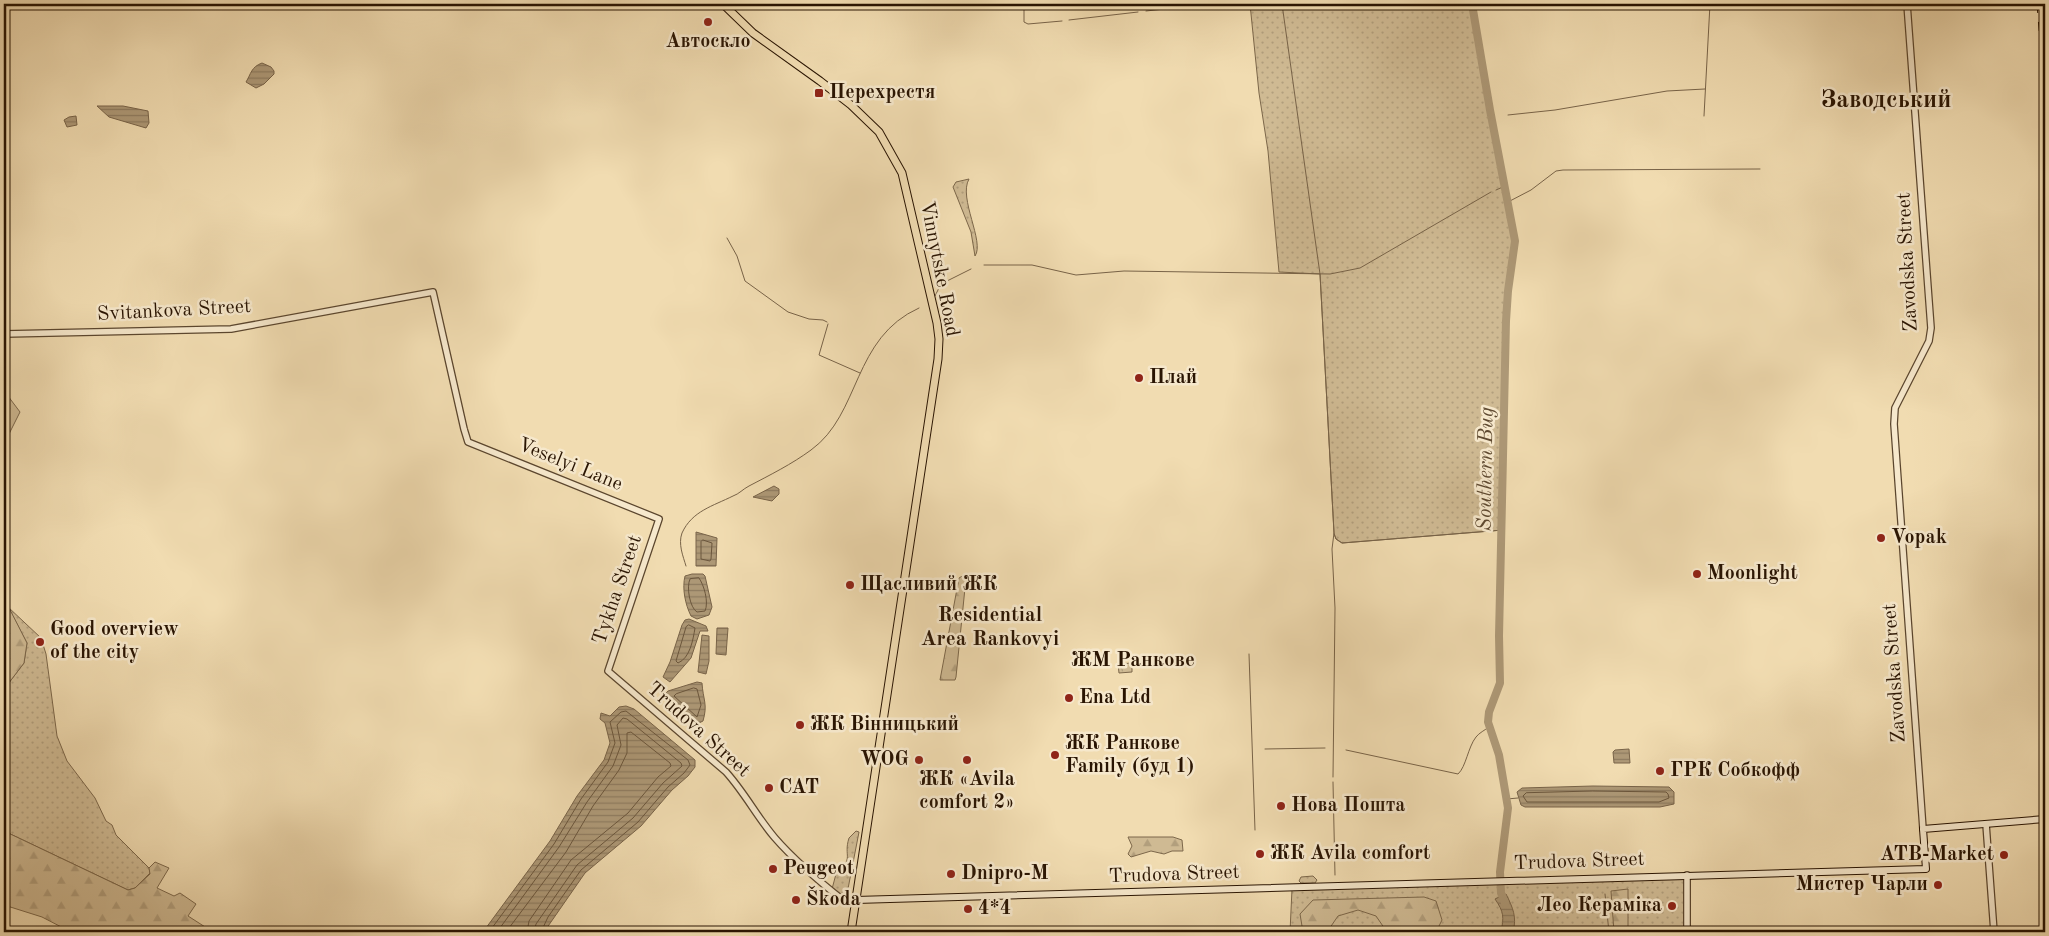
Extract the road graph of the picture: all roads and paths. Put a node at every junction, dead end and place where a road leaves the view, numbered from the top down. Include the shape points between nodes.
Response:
1 (723, 4) edge
2 (1907, 4) edge
3 (4, 334) edge
4 (468, 442) joint
5 (659, 519) joint
6 (608, 671) joint
7 (2045, 819) edge
8 (1986, 824) junction
9 (1923, 829) junction
10 (1926, 869) joint
11 (1687, 875) junction
12 (856, 900) junction
13 (851, 932) edge
14 (1687, 932) edge
15 (1994, 932) edge

1 - 12 main road, Vinnytske Road via 753,33 856,109 879,132 902,173 937,323 938,359
2 - 9 street, Zavodska Street via 1931,328 1929,341 1895,408 1894,424
3 - 4 street, Svitankova Street via 231,329 433,292
4 - 5 street, Veselyi Lane
5 - 6 street, Tykha Street
6 - 12 street, Trudova Street via 726,772 776,838 826,887 844,901
7 - 8 main road
8 - 9 main road
8 - 15 street
9 - 10 main road, Zavodska Street
10 - 11 main road, Trudova Street
11 - 12 main road, Trudova Street
11 - 14 street
12 - 13 main road, Vinnytske Road

